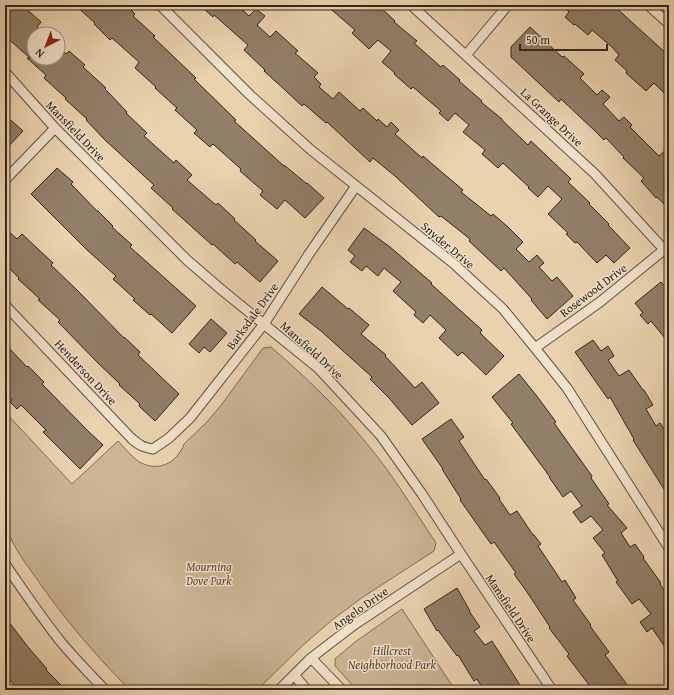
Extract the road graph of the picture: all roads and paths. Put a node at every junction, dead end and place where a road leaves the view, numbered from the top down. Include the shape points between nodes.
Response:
1 (160, 5) edge
2 (411, 5) edge
3 (508, 5) edge
4 (648, 5) edge
5 (669, 24) edge
6 (466, 55) junction
7 (5, 72) edge
8 (55, 128) junction
9 (5, 180) edge
10 (356, 186) junction
11 (667, 252) edge
12 (5, 305) edge
13 (264, 324) junction
14 (535, 348) junction
15 (153, 448) joint
16 (669, 548) edge
17 (461, 554) junction
18 (5, 564) edge
19 (311, 658) junction
20 (294, 675) junction
21 (105, 690) edge
22 (279, 690) edge
23 (308, 690) edge
24 (342, 690) edge
25 (552, 690) edge

1 - 10 street, Snyder Drive via 250,95 305,145
2 - 6 street, La Grange Drive
3 - 6 street
4 - 5 street
6 - 11 street, La Grange Drive via 595,174
7 - 8 street, Mansfield Drive
8 - 9 street
8 - 13 street, Mansfield Drive via 187,260
10 - 13 street, Barksdale Drive
10 - 14 street, Snyder Drive via 453,263 502,309
11 - 14 street, Rosewood Drive
12 - 15 street, Henderson Drive via 137,444
13 - 15 street, Barksdale Drive via 190,418 169,438
13 - 17 street, Mansfield Drive via 318,368 381,436
14 - 16 street, Snyder Drive via 567,388
17 - 19 street, Angelo Drive via 354,625
17 - 25 street, Mansfield Drive
18 - 21 street via 61,642
19 - 20 street, Angelo Drive
19 - 24 street
20 - 22 street, Angelo Drive
20 - 23 street

